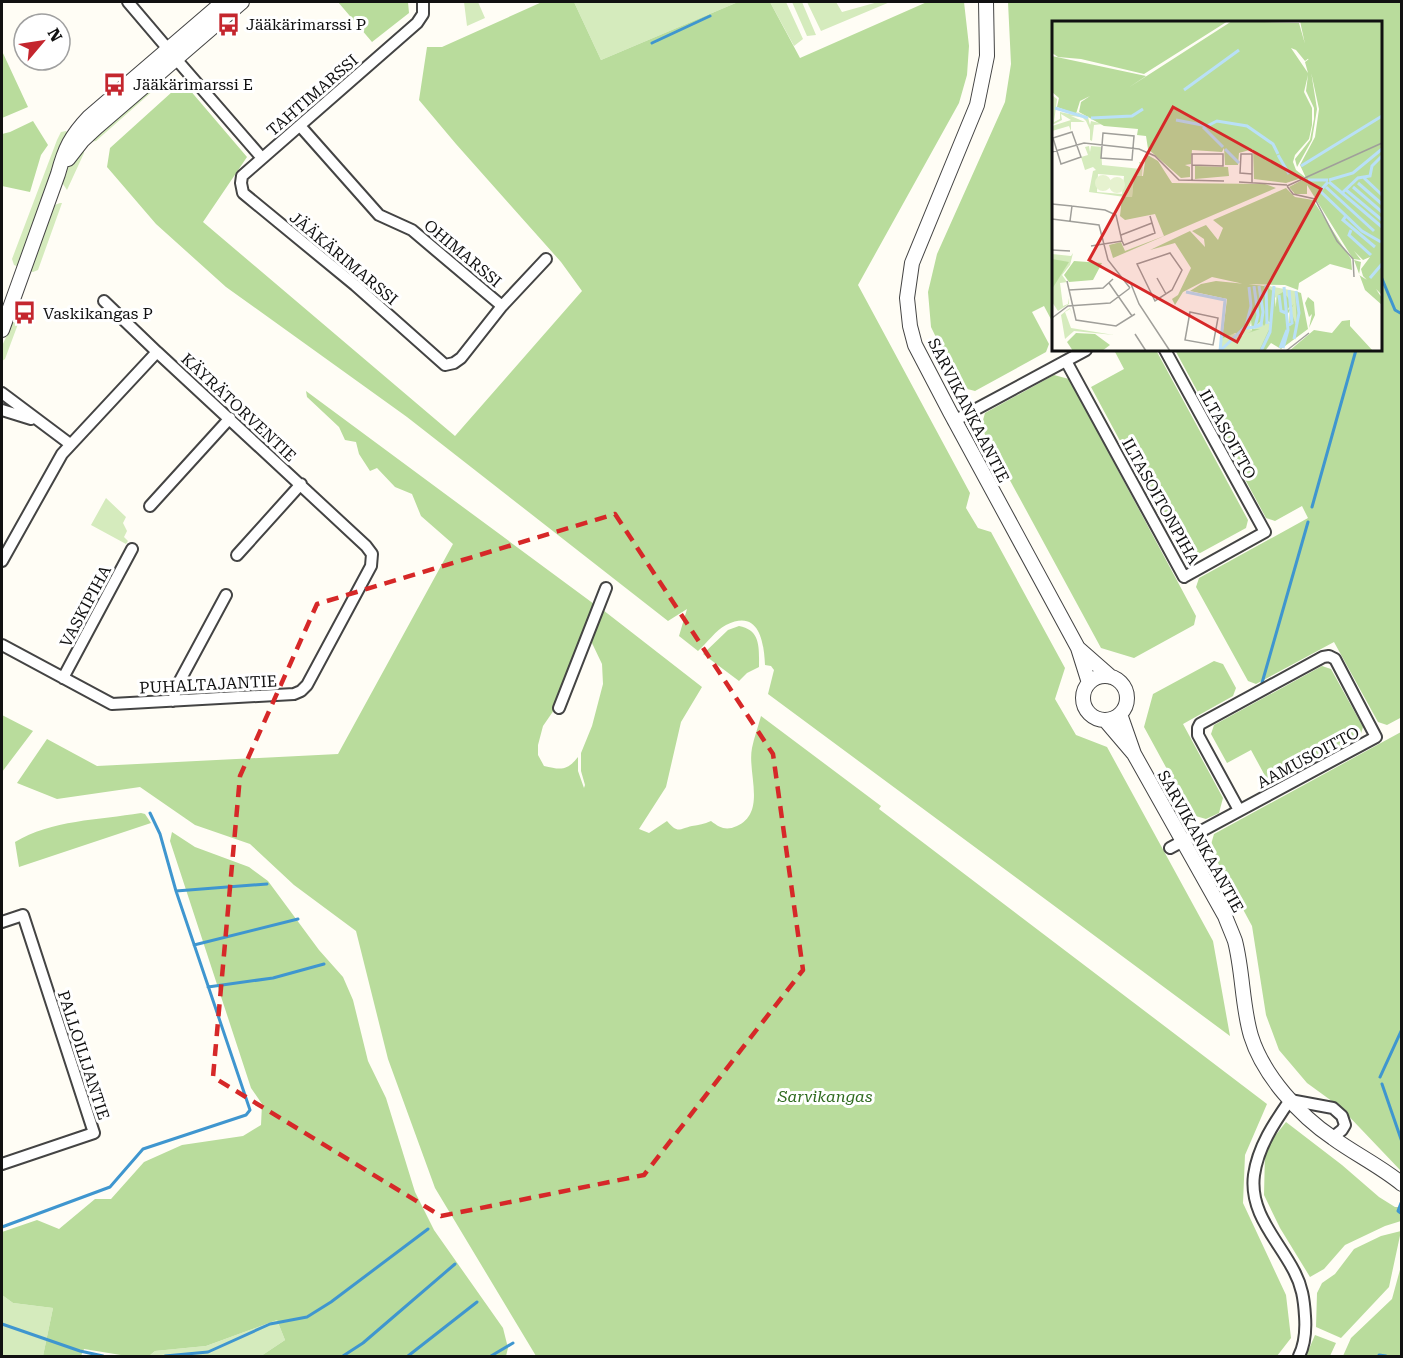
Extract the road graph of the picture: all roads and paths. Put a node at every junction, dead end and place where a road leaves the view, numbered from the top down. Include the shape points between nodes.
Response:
1 (128, 2) edge
2 (223, 2) edge
3 (242, 2) edge
4 (423, 2) edge
5 (986, 2) edge
6 (172, 54) junction
7 (301, 127) junction
8 (262, 158) junction
9 (546, 259) dead end
10 (104, 301) dead end
11 (502, 306) junction
12 (2, 330) edge
13 (1084, 351) edge
14 (1167, 351) edge
15 (157, 352) junction
16 (1066, 360) junction
17 (2, 393) edge
18 (2, 410) edge
19 (230, 418) junction
20 (954, 421) junction
21 (45, 424) junction
22 (70, 444) junction
23 (301, 484) junction
24 (150, 506) dead end
25 (1265, 532) joint
26 (366, 546) joint
27 (132, 549) dead end
28 (237, 555) dead end
29 (2, 561) edge
30 (606, 588) dead end
31 (226, 595) dead end
32 (2, 645) edge
33 (1078, 648) junction
34 (1111, 677) junction
35 (63, 678) junction
36 (1089, 683) junction
37 (173, 701) junction
38 (559, 708) dead end
39 (1120, 714) junction
40 (1105, 720) junction
41 (1134, 754) junction
42 (1239, 810) junction
43 (1183, 841) junction
44 (1170, 848) dead end
45 (2, 922) edge
46 (1290, 1100) junction
47 (1332, 1138) junction
48 (2, 1164) edge
49 (1401, 1184) edge
50 (1299, 1356) edge

1 - 6 street
2 - 6 street
3 - 6 street
4 - 7 street, TAHTIMARSSI via 423,14 417,23
5 - 20 street, SARVIKANKAANTIE via 987,56 978,105 916,250 907,298 915,345
6 - 8 street
6 - 12 street via 82,141 58,174
7 - 8 street, TAHTIMARSSI
7 - 11 street, OHIMARSSI via 378,215 412,230
8 - 11 street, JÄÄKÄRIMARSSI via 242,176 243,193 445,365 461,358
9 - 11 street, JÄÄKÄRIMARSSI
10 - 15 street
13 - 16 street
14 - 25 street, ILTASOITTO
15 - 19 street, KÄYRÄTORVENTIE
15 - 22 street, KÄYRÄTORVENTIE
16 - 20 street
16 - 25 street, ILTASOITONPIHA via 1184,577
17 - 21 street
18 - 21 street
19 - 23 street, KÄYRÄTORVENTIE
19 - 24 street
20 - 33 street, SARVIKANKAANTIE
21 - 22 street
22 - 29 street
23 - 26 street, KÄYRÄTORVENTIE
23 - 28 street
26 - 37 street, PUHALTAJANTIE via 372,554 371,566 301,691
27 - 35 street, VASKIPIHA
30 - 38 street
31 - 37 street via 177,686
32 - 35 street, PUHALTAJANTIE
33 - 34 street, SARVIKANKAANTIE
33 - 36 street, SARVIKANKAANTIE
34 - 36 street via 1099,677
34 - 39 street, SARVIKANKAANTIE via 1126,692 1127,700
35 - 37 street, PUHALTAJANTIE via 112,704
36 - 40 street, SARVIKANKAANTIE via 1084,691 1085,707 1096,718
39 - 40 street
39 - 41 street, SARVIKANKAANTIE
40 - 41 street, SARVIKANKAANTIE
41 - 43 street, SARVIKANKAANTIE
42 - 42 street, AAMUSOITTO via 1376,737 1335,660 1329,656 1200,724 1198,735
42 - 43 street, AAMUSOITTO
43 - 44 street, AAMUSOITTO
43 - 46 street, SARVIKANKAANTIE via 1225,916 1234,941 1251,1035 1260,1060
45 - 48 street, PALLOILIJANTIE via 23,915 94,1133
46 - 47 street, SARVIKANKAANTIE
46 - 47 street via 1334,1108 1345,1125
46 - 50 street via 1257,1157 1254,1178 1258,1214 1303,1291 1306,1329
47 - 49 street, SARVIKANKAANTIE via 1372,1161

